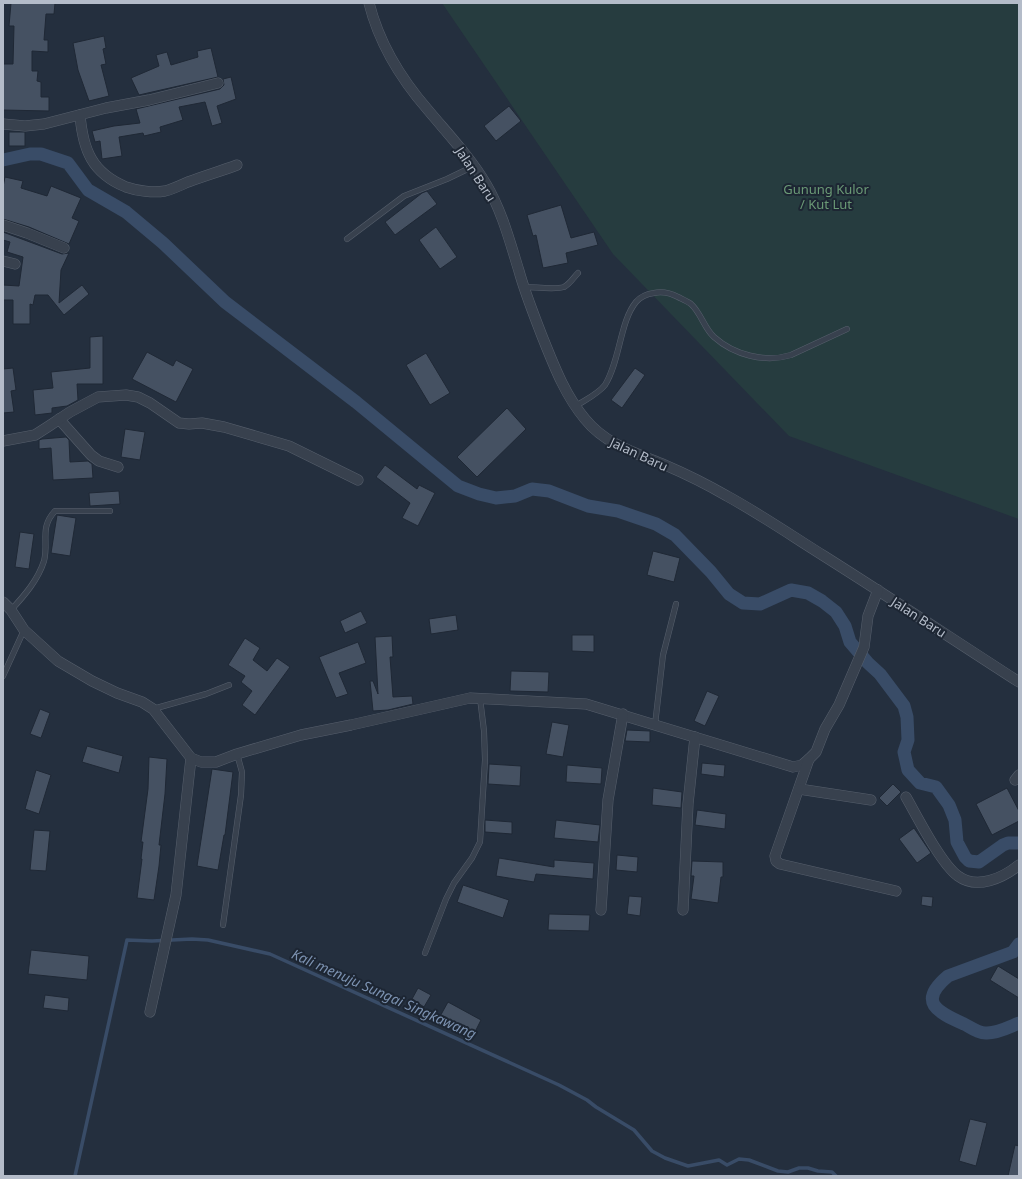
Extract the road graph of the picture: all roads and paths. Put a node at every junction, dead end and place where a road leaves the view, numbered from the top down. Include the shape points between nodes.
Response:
1 (369, 3) edge
2 (218, 83) dead end
3 (80, 115) junction
4 (3, 124) edge
5 (237, 164) dead end
6 (474, 166) junction
7 (3, 225) edge
8 (347, 239) dead end
9 (64, 248) dead end
10 (3, 261) edge
11 (15, 264) dead end
12 (578, 272) dead end
13 (525, 287) junction
14 (846, 329) dead end
15 (576, 406) junction
16 (59, 419) junction
17 (3, 441) edge
18 (118, 467) dead end
19 (358, 480) dead end
20 (110, 511) dead end
21 (878, 590) junction
22 (3, 602) edge
23 (676, 604) dead end
24 (11, 610) junction
25 (24, 630) junction
26 (3, 676) edge
27 (1019, 682) edge
28 (229, 685) dead end
29 (480, 697) junction
30 (153, 709) junction
31 (623, 714) junction
32 (655, 725) junction
33 (695, 737) junction
34 (237, 754) junction
35 (191, 758) junction
36 (809, 759) junction
37 (799, 789) junction
38 (906, 797) dead end
39 (871, 800) dead end
40 (1019, 865) edge
41 (896, 891) dead end
42 (601, 910) dead end
43 (683, 910) dead end
44 (223, 925) dead end
45 (425, 954) dead end
46 (150, 1012) dead end

1 - 6 street, Jalan Baru via 382,43 403,77
2 - 3 street
3 - 4 street via 44,124
3 - 5 street via 84,144 101,172 112,181 136,191 165,191
6 - 8 lane via 404,196
6 - 13 street, Jalan Baru via 493,198
7 - 9 street
10 - 11 street
12 - 13 lane via 564,287
13 - 15 street, Jalan Baru via 554,367
14 - 15 lane via 791,355 761,358 730,348 713,336 696,310 684,300 664,292 647,295 635,303 629,315 616,359 604,386
15 - 21 street, Jalan Baru via 596,431 622,449 667,466 727,495
16 - 17 street via 35,434
16 - 18 street via 91,455 99,461
16 - 19 street via 98,397 138,397 150,402 178,423 202,423 224,427 289,446
20 - 24 lane via 55,511 50,516 46,524 44,560 36,578
21 - 27 street, Jalan Baru
21 - 36 street via 868,616 864,647 859,662 816,752
22 - 24 street
23 - 32 lane via 663,655
24 - 25 street
25 - 26 lane
25 - 30 street via 58,661 92,681
28 - 30 lane
29 - 31 street via 586,704
29 - 34 street via 301,735
29 - 45 lane via 485,760 480,842 446,899
30 - 35 street
31 - 32 street
31 - 42 street via 608,800
32 - 33 street
33 - 36 street via 793,767 802,765
33 - 43 street via 688,804
34 - 35 street via 216,762 201,762
34 - 44 lane via 242,772 241,795
35 - 46 street via 176,895
36 - 37 street
37 - 39 street
37 - 41 street via 775,856 776,861
38 - 40 street via 945,863 958,876 973,882 991,881 1008,874

